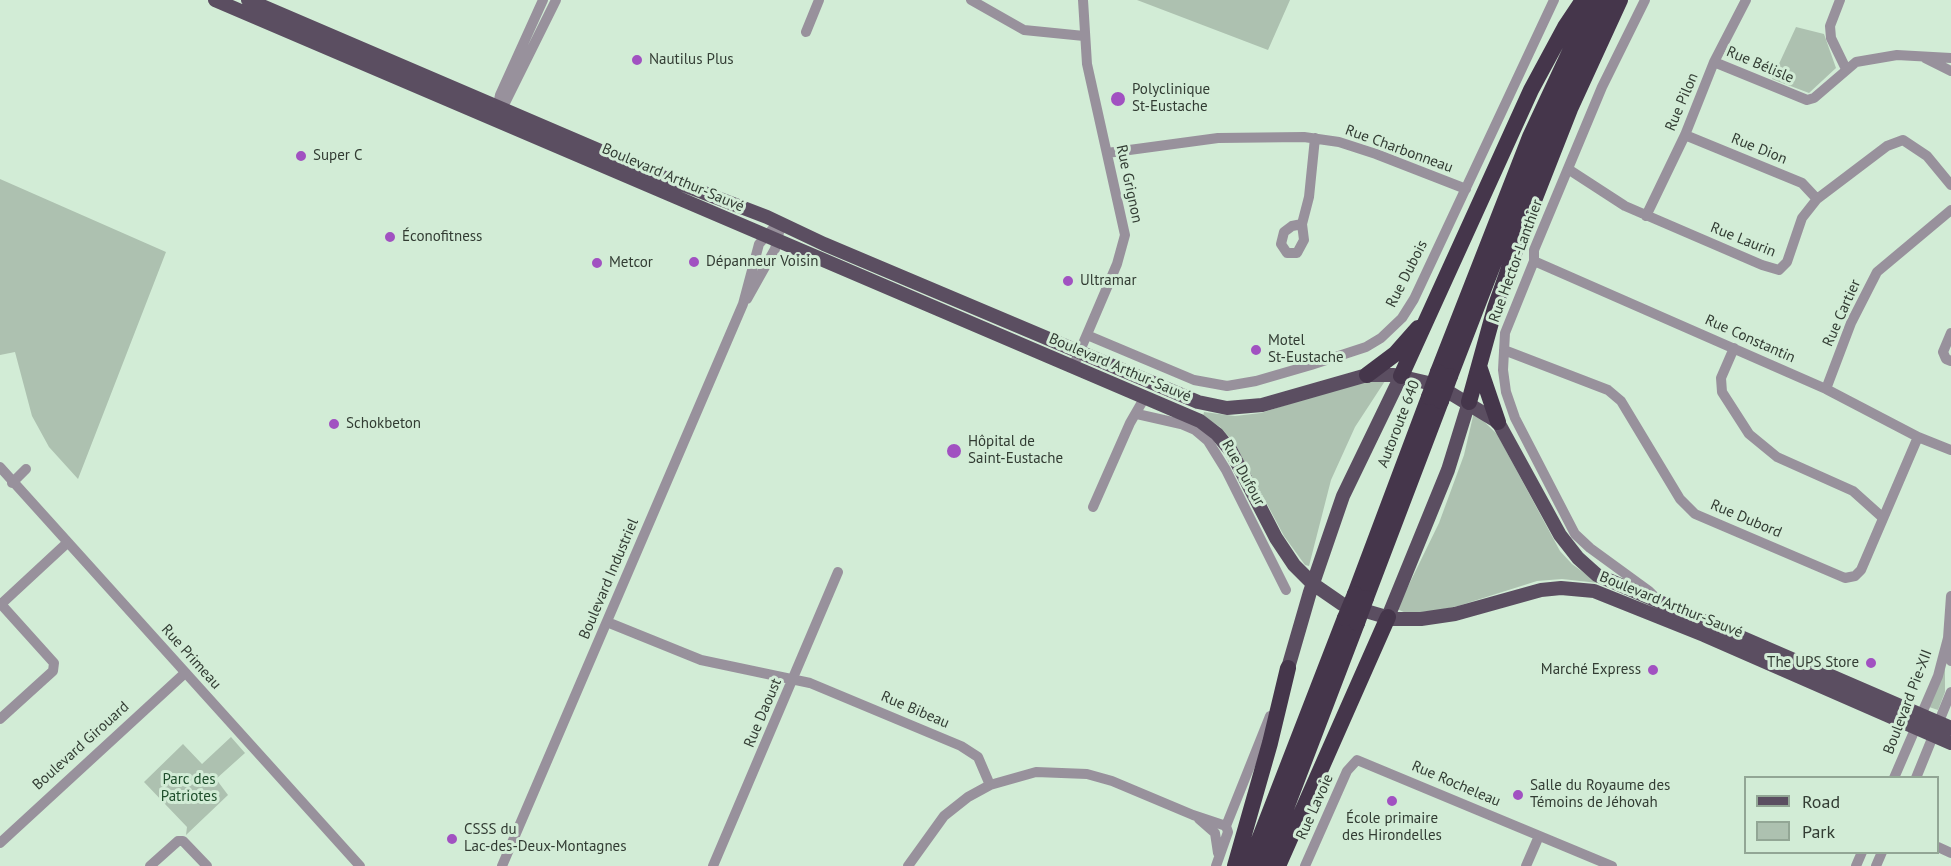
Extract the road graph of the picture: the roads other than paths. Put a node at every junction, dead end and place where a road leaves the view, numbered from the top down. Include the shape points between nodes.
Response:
1 (215, 0) edge
2 (248, 0) edge
3 (543, 0) edge
4 (556, 0) edge
5 (819, 0) edge
6 (971, 0) edge
7 (1083, 0) edge
8 (1554, 0) edge
9 (1583, 0) edge
10 (1594, 0) edge
11 (1608, 0) edge
12 (1620, 0) edge
13 (1645, 0) edge
14 (1746, 0) edge
15 (1840, 0) edge
16 (806, 32) dead end
17 (1084, 36) junction
18 (1923, 56) junction
19 (1951, 58) edge
20 (1714, 62) junction
21 (1846, 69) junction
22 (1951, 71) edge
23 (500, 107) junction
24 (1685, 135) junction
25 (1315, 138) junction
26 (1107, 153) junction
27 (1568, 169) junction
28 (1951, 185) edge
29 (1466, 189) junction
30 (1817, 199) junction
31 (1951, 210) edge
32 (1646, 216) junction
33 (779, 223) junction
34 (1302, 224) dead end
35 (771, 238) junction
36 (1534, 261) junction
37 (743, 304) junction
38 (1431, 311) junction
39 (1951, 333) edge
40 (1087, 335) junction
41 (1734, 348) junction
42 (1504, 350) junction
43 (1079, 352) junction
44 (1951, 361) edge
45 (1479, 366) junction
46 (1073, 367) junction
47 (1444, 374) junction
48 (1367, 375) junction
49 (1401, 376) junction
50 (1826, 389) junction
51 (1145, 397) junction
52 (1469, 402) junction
53 (1137, 414) junction
54 (1498, 422) junction
55 (1918, 437) junction
56 (1951, 450) edge
57 (0, 467) edge
58 (26, 469) dead end
59 (12, 483) junction
60 (1094, 507) dead end
61 (1882, 517) junction
62 (67, 543) junction
63 (838, 572) dead end
64 (1313, 584) junction
65 (1286, 590) dead end
66 (1951, 596) edge
67 (1660, 602) junction
68 (0, 604) edge
69 (1388, 617) junction
70 (1351, 621) junction
71 (607, 622) junction
72 (1948, 638) junction
73 (1951, 661) edge
74 (1288, 668) junction
75 (185, 673) junction
76 (793, 679) junction
77 (1951, 692) edge
78 (0, 719) edge
79 (1919, 721) junction
80 (1942, 729) edge
81 (1951, 743) edge
82 (1354, 761) joint
83 (1894, 776) edge
84 (1917, 776) edge
85 (990, 784) junction
86 (1193, 815) junction
87 (1226, 826) junction
88 (1539, 836) junction
89 (0, 843) edge
90 (1217, 862) edge
91 (150, 866) edge
92 (207, 866) edge
93 (360, 866) edge
94 (502, 866) edge
95 (713, 866) edge
96 (908, 866) edge
97 (1235, 866) edge
98 (1249, 866) edge
99 (1264, 866) edge
100 (1278, 866) edge
101 (1305, 866) edge
102 (1526, 866) edge
103 (1612, 866) edge

1 - 23 main road, Boulevard Arthur-Sauvé
2 - 23 main road, Boulevard Arthur-Sauvé
3 - 23 street via 518,52
4 - 23 street
5 - 16 street
6 - 17 street via 1024,30
7 - 17 street, Rue Grignon
8 - 29 street, Rue Dubois
9 - 38 highway via 1531,90
10 - 47 highway, Autoroute 640 via 1526,146
11 - 47 highway, Autoroute 640 via 1542,138
12 - 45 highway via 1570,109 1526,222
13 - 27 street, Rue Hector-Lanthier via 1602,87
14 - 20 street, Rue Pilon
15 - 21 street via 1830,26 1831,38
17 - 26 street, Rue Grignon via 1088,72
18 - 19 street, Rue Bélisle
18 - 21 street, Rue Bélisle via 1876,58 1856,62
18 - 22 street, Rue Bélisle
20 - 21 street, Rue Bélisle via 1807,100
20 - 24 street, Rue Pilon
23 - 33 main road, Boulevard Arthur-Sauvé
23 - 35 main road, Boulevard Arthur-Sauvé
24 - 30 street, Rue Dion via 1802,183
24 - 32 street, Rue Pilon
25 - 26 street, Rue Charbonneau via 1237,137
25 - 29 street, Rue Charbonneau via 1376,154
25 - 34 street
26 - 40 street, Rue Grignon via 1125,238
27 - 32 street, Rue Laurin
27 - 36 street, Rue Hector-Lanthier via 1534,250
28 - 30 street, Rue Laurin via 1927,156 1903,140 1887,146
29 - 40 street, Rue Dubois via 1405,314 1386,335 1361,349 1256,381 1221,385 1194,380
30 - 32 street, Rue Laurin via 1802,218 1787,262 1779,270
31 - 50 street, Rue Cartier via 1877,272 1851,323
33 - 35 street, Boulevard Industriel
33 - 43 main road, Boulevard Arthur-Sauvé
35 - 37 street, Boulevard Industriel via 760,279
35 - 37 street, Boulevard Industriel via 758,247
35 - 46 main road, Boulevard Arthur-Sauvé
36 - 41 street, Rue Constantin
36 - 42 street, Rue Hector-Lanthier via 1510,320
37 - 71 street, Boulevard Industriel
38 - 48 highway via 1400,350
38 - 49 highway
39 - 44 street via 1943,352
40 - 43 street, Rue Grignon
41 - 50 street, Rue Constantin
41 - 61 street via 1721,378 1722,393 1749,434 1777,457 1853,491
42 - 61 street, Rue Dubord via 1608,390 1621,401 1680,499 1695,514 1845,578 1861,570
42 - 67 street, Rue Hector-Lanthier via 1504,385 1511,409 1572,528 1590,548
43 - 46 street, Rue Grignon
43 - 48 main road, Boulevard Arthur-Sauvé via 1184,398 1219,407 1269,404
45 - 52 highway
45 - 54 highway
46 - 51 main road, Boulevard Arthur-Sauvé
47 - 70 highway, Autoroute 640, bridge
48 - 49 main road, Boulevard Arthur-Sauvé
49 - 52 main road, Boulevard Arthur-Sauvé via 1437,385
49 - 64 main road via 1347,486
50 - 55 street, Rue Constantin
51 - 53 street
51 - 64 main road, Boulevard Arthur-Sauvé via 1200,421 1222,438 1283,550
52 - 54 main road, Boulevard Arthur-Sauvé
52 - 69 main road via 1448,470
53 - 60 street
53 - 65 street, Rue Dufour via 1189,426 1212,445
54 - 67 main road, Boulevard Arthur-Sauvé via 1556,530 1578,558 1602,578
55 - 56 street, Rue Constantin
55 - 61 street, Rue Dubord
57 - 59 street, Rue Primeau
58 - 59 street
59 - 62 street, Rue Primeau
62 - 68 street
62 - 75 street, Rue Primeau
63 - 76 street, Rue Daoust
64 - 69 main road, Boulevard Arthur-Sauvé via 1342,604
64 - 74 main road
66 - 72 street, Boulevard Pie-XII
67 - 79 main road, Boulevard Arthur-Sauvé
68 - 78 street via 54,663 52,671
69 - 79 main road, Boulevard Arthur-Sauvé via 1442,617 1541,590 1594,591
69 - 100 highway
70 - 98 highway, Autoroute 640
70 - 99 highway, Autoroute 640
71 - 76 street, Rue Bibeau via 701,660
71 - 94 street, Boulevard Industriel
72 - 73 street, Boulevard Pie-XII
72 - 79 street, Boulevard Pie-XII via 1938,676
74 - 87 street
74 - 97 highway
75 - 89 street, Boulevard Girouard
75 - 93 street, Rue Primeau
76 - 85 street, Rue Bibeau via 970,751 980,759
76 - 95 street, Rue Daoust
77 - 80 street
79 - 80 main road, Boulevard Arthur-Sauvé
79 - 83 street, Boulevard Pie-XII
80 - 81 main road, Boulevard Arthur-Sauvé
80 - 84 street
82 - 88 street, Rue Rocheleau via 1363,761
82 - 101 street, Rue Lavoie
85 - 86 street via 1036,772 1081,773 1112,781
85 - 96 street via 944,816
86 - 87 street
86 - 90 street via 1215,833
87 - 90 street via 1228,832
88 - 102 street
88 - 103 street, Rue Rocheleau
91 - 92 street via 177,841 183,841

